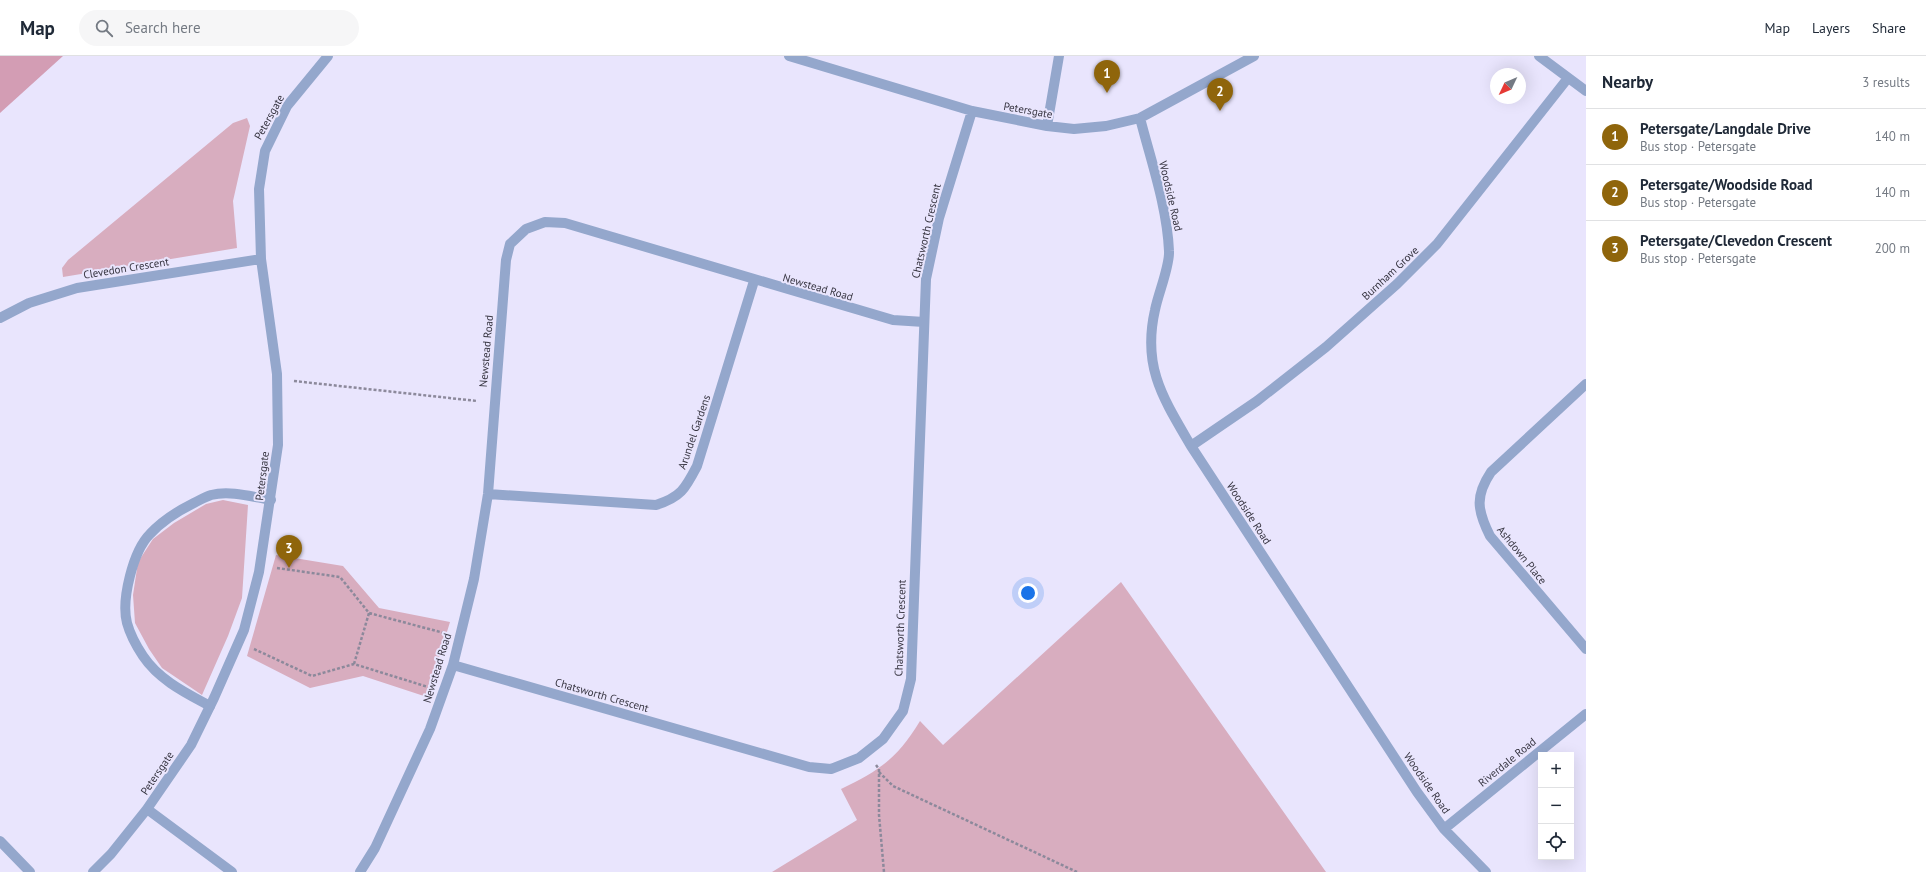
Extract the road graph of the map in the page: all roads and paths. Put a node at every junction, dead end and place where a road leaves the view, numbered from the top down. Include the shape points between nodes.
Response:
1 (328, 56) edge
2 (790, 56) edge
3 (1059, 56) edge
4 (1254, 56) edge
5 (1540, 56) edge
6 (1568, 78) junction
7 (1586, 91) edge
8 (972, 111) junction
9 (1140, 118) junction
10 (1047, 126) junction
11 (261, 259) junction
12 (754, 281) junction
13 (0, 318) edge
14 (924, 322) junction
15 (277, 381) junction
16 (1586, 384) edge
17 (494, 403) junction
18 (1191, 446) junction
19 (488, 494) junction
20 (271, 500) junction
21 (260, 566) junction
22 (369, 613) junction
23 (459, 638) junction
24 (238, 642) junction
25 (1586, 649) edge
26 (354, 664) junction
27 (453, 666) junction
28 (443, 692) junction
29 (210, 706) junction
30 (1586, 714) edge
31 (867, 752) junction
32 (879, 772) junction
33 (147, 809) junction
34 (1444, 829) junction
35 (0, 841) edge
36 (30, 872) edge
37 (93, 872) edge
38 (232, 872) edge
39 (360, 872) edge
40 (884, 872) edge
41 (1077, 872) edge
42 (1486, 872) edge

1 - 11 street, Petersgate via 288,106 265,151 259,189
2 - 8 street, Petersgate
3 - 10 street
4 - 9 street, Petersgate
5 - 6 street
6 - 7 street
6 - 18 street, Burnham Grove via 1437,244 1397,284 1326,347 1257,401
8 - 10 street, Petersgate
8 - 14 street, Chatsworth Crescent via 939,218 926,279
9 - 10 street, Petersgate via 1106,126 1074,129
9 - 18 street, Woodside Road via 1166,222 1169,253 1150,339 1153,369 1163,398
11 - 13 street, Clevedon Crescent via 76,288 29,303
11 - 15 street, Petersgate
12 - 14 street, Newstead Road via 893,320
12 - 17 street, Newstead Road via 565,223 545,222 526,229 510,244 506,260
12 - 19 street, Arundel Gardens via 697,466 687,485 673,500 656,505
14 - 31 street, Chatsworth Crescent via 911,679 903,710 883,739
15 - 17 path
15 - 20 street, Petersgate via 278,445
16 - 25 street, Ashdown Place via 1491,472 1481,486 1479,500 1480,518 1490,536
17 - 19 street, Newstead Road
18 - 34 street, Woodside Road via 1417,792
19 - 23 street, Newstead Road via 474,579
20 - 21 street, Petersgate
20 - 29 street via 238,494 211,495 174,514 149,535 130,575 127,622 143,656 176,688
21 - 22 path via 340,577
21 - 24 street, Petersgate via 244,630
22 - 23 path
22 - 26 path
23 - 27 street, Newstead Road
24 - 26 path via 312,676
24 - 29 street, Petersgate
26 - 28 path
27 - 28 street, Newstead Road
27 - 31 street, Chatsworth Crescent via 809,767 831,769 859,758
28 - 39 street, Newstead Road via 430,729 404,786 375,848
29 - 33 street, Petersgate via 191,745
30 - 34 street, Riverdale Road
31 - 32 path
32 - 40 path via 878,815
32 - 41 path via 893,786
33 - 37 street, Petersgate
33 - 38 street
34 - 42 street, Woodside Road
35 - 36 street

